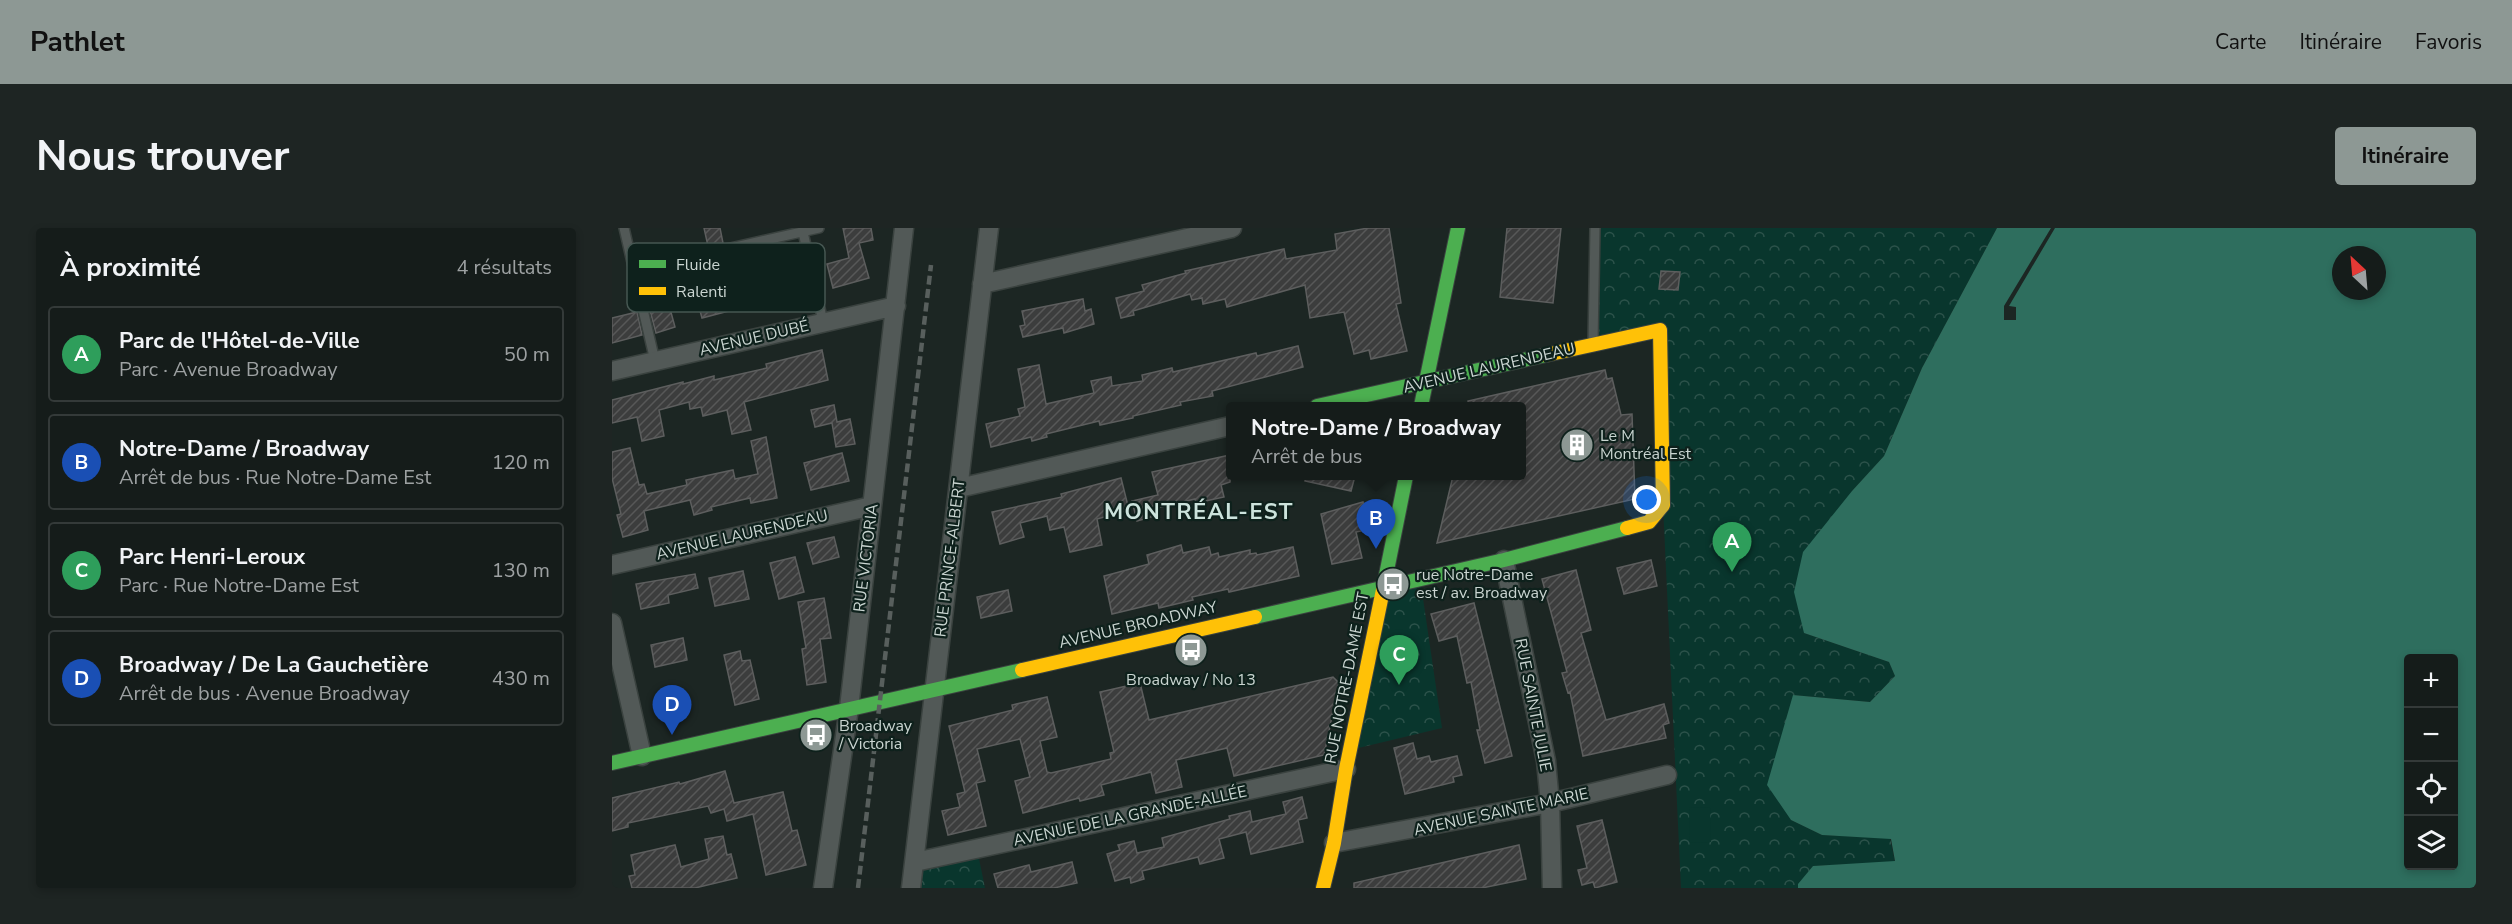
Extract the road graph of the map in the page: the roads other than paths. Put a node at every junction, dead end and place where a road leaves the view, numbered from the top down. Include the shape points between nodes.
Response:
1 (624, 228) edge
2 (819, 228) edge
3 (904, 228) edge
4 (989, 228) edge
5 (1232, 228) edge
6 (1458, 228) edge
7 (1595, 228) edge
8 (803, 232) junction
9 (628, 243) edge
10 (754, 243) edge
11 (805, 243) edge
12 (982, 284) junction
13 (896, 306) junction
14 (644, 312) edge
15 (821, 312) edge
16 (823, 322) junction
17 (1593, 344) junction
18 (655, 361) junction
19 (612, 371) edge
20 (1426, 382) junction
21 (1335, 402) edge
22 (1422, 402) edge
23 (1226, 427) edge
24 (1405, 480) edge
25 (959, 488) junction
26 (1663, 505) joint
27 (872, 506) junction
28 (1504, 560) junction
29 (612, 565) edge
30 (1382, 586) junction
31 (612, 623) edge
32 (934, 689) junction
33 (849, 708) junction
34 (642, 756) junction
35 (612, 763) edge
36 (1346, 769) junction
37 (1667, 775) dead end
38 (1550, 803) junction
39 (1334, 843) junction
40 (915, 862) junction
41 (822, 888) edge
42 (911, 888) edge
43 (1323, 888) edge
44 (1552, 888) edge

1 - 9 lane
2 - 8 lane
3 - 13 street, RUE VICTORIA
4 - 12 street, RUE PRINCE-ALBERT
5 - 12 street
6 - 20 street
7 - 17 lane
8 - 10 lane
8 - 11 lane
12 - 25 street, RUE PRINCE-ALBERT
13 - 16 street, AVENUE DUBÉ
13 - 27 street, RUE VICTORIA
14 - 18 lane
15 - 16 lane
16 - 18 street, AVENUE DUBÉ
17 - 20 street, AVENUE LAURENDEAU
17 - 26 street, AVENUE LAURENDEAU via 1660,330
18 - 19 street, AVENUE DUBÉ
20 - 21 street, AVENUE LAURENDEAU
20 - 22 street
23 - 25 street
24 - 30 street, RUE NOTRE-DAME EST
25 - 32 street, RUE PRINCE-ALBERT
26 - 28 street, AVENUE BROADWAY via 1649,522
27 - 29 street, AVENUE LAURENDEAU
27 - 33 street, RUE VICTORIA
28 - 30 street, AVENUE BROADWAY
28 - 38 street, RUE SAINTE JULIE via 1546,761
30 - 32 street, AVENUE BROADWAY
30 - 36 street, RUE NOTRE-DAME EST
31 - 34 street
32 - 33 street, AVENUE BROADWAY
32 - 40 street, RUE PRINCE-ALBERT
33 - 34 street, AVENUE BROADWAY
33 - 41 street, RUE VICTORIA
34 - 35 street, AVENUE BROADWAY
36 - 39 street, RUE NOTRE-DAME EST
36 - 40 street, AVENUE DE LA GRANDE-ALLÉE
37 - 38 street, AVENUE SAINTE MARIE
38 - 39 street, AVENUE SAINTE MARIE
38 - 44 street, RUE SAINTE JULIE
39 - 43 street, RUE NOTRE-DAME EST
40 - 42 street, RUE PRINCE-ALBERT

